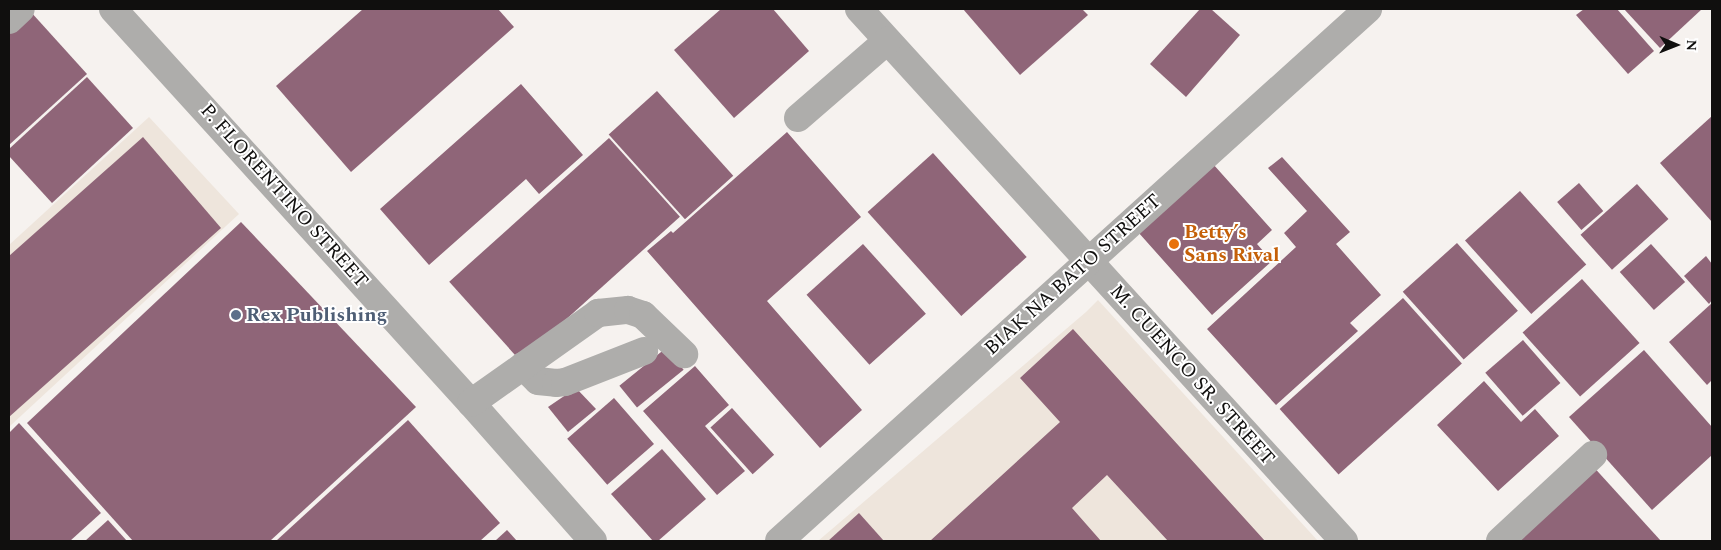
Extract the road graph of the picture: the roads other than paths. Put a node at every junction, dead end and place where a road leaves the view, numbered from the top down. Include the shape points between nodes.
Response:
1 (21, 9) edge
2 (113, 9) edge
3 (859, 9) edge
4 (1368, 9) edge
5 (9, 20) edge
6 (887, 41) junction
7 (798, 118) dead end
8 (1089, 261) junction
9 (644, 351) dead end
10 (684, 354) dead end
11 (523, 366) junction
12 (472, 403) junction
13 (1593, 455) dead end
14 (593, 541) edge
15 (779, 541) edge
16 (1344, 541) edge
17 (1500, 541) edge

1 - 5 street
2 - 12 street, P. FLORENTINO STREET
3 - 6 street, M. CUENCO SR. STREET
4 - 8 street, BIAK NA BATO STREET
6 - 7 street
6 - 8 street, M. CUENCO SR. STREET
8 - 15 street, BIAK NA BATO STREET
8 - 16 street, M. CUENCO SR. STREET
9 - 11 street via 556,384 538,381
10 - 11 street via 643,315 616,310 598,313
11 - 12 street
12 - 14 street, P. FLORENTINO STREET
13 - 17 street

